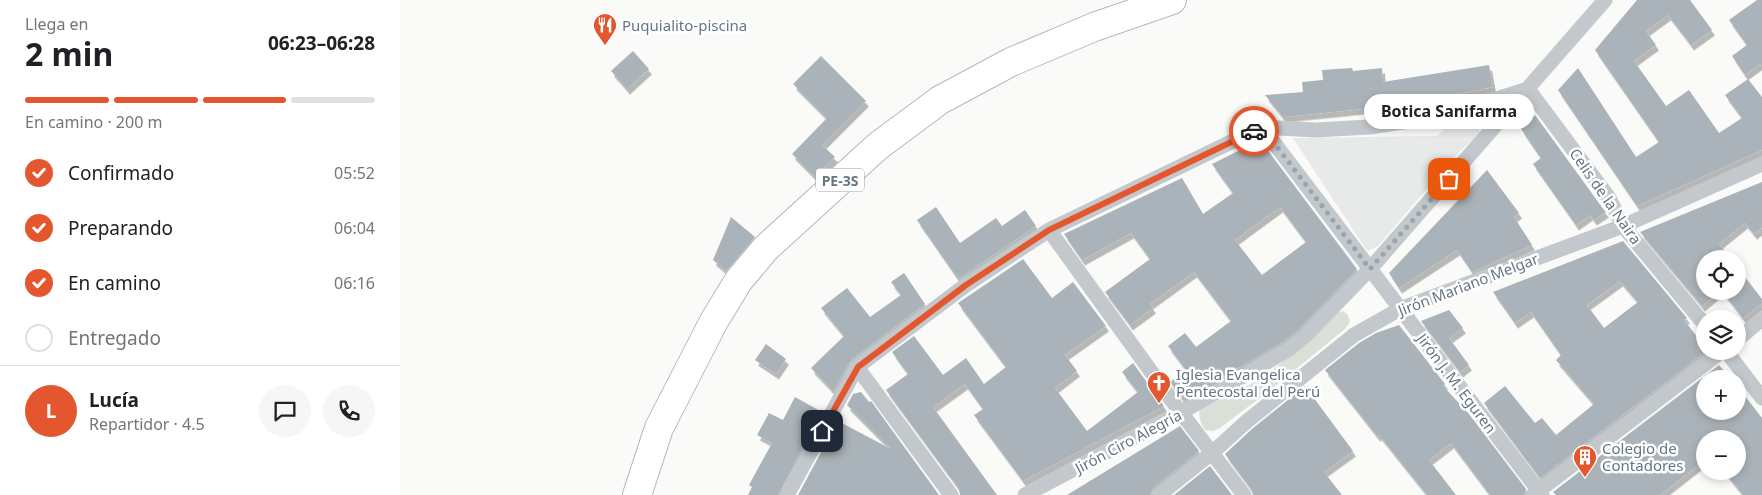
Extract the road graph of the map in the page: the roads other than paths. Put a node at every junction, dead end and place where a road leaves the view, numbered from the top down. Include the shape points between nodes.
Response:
1 (1172, 0) edge
2 (1605, 0) edge
3 (1528, 89) junction
4 (1262, 127) junction
5 (1762, 164) edge
6 (1623, 226) junction
7 (1049, 230) junction
8 (1370, 269) junction
9 (1400, 308) junction
10 (1696, 314) edge
11 (1762, 319) edge
12 (1746, 332) edge
13 (1710, 360) edge
14 (1733, 360) edge
15 (858, 367) junction
16 (1762, 398) edge
17 (1182, 412) junction
18 (1213, 452) junction
19 (1538, 493) edge
20 (637, 495) edge
21 (787, 495) edge
22 (951, 495) edge
23 (1025, 495) edge
24 (1160, 495) edge
25 (1244, 495) edge

1 - 20 highway, PE-3S via 1094,27 1011,62 940,100 878,146 780,235 739,280 714,321 659,428
2 - 3 street, Jirón Ciro Alegría
3 - 4 street via 1423,119 1370,127 1316,130
3 - 6 street, Celis de la Naira via 1609,198
3 - 8 street, Jirón Ciro Alegría
4 - 7 street
4 - 8 street, Jirón J. M. Eguren
5 - 6 street, Jirón Mariano Melgar
6 - 9 street, Jirón Mariano Melgar
6 - 10 street, Celis de la Naira
7 - 15 street via 966,285
7 - 17 street
8 - 9 street, Jirón J. M. Eguren
8 - 17 street, Jirón Ciro Alegría via 1306,336 1289,349
9 - 18 street, Jirón Mariano Melgar via 1354,335
9 - 19 street, Jirón J. M. Eguren
11 - 12 street
13 - 19 street
14 - 16 street
15 - 21 street
15 - 22 street
17 - 18 street
17 - 23 street, Jirón Ciro Alegría
18 - 24 street, Jirón Mariano Melgar
18 - 25 street

